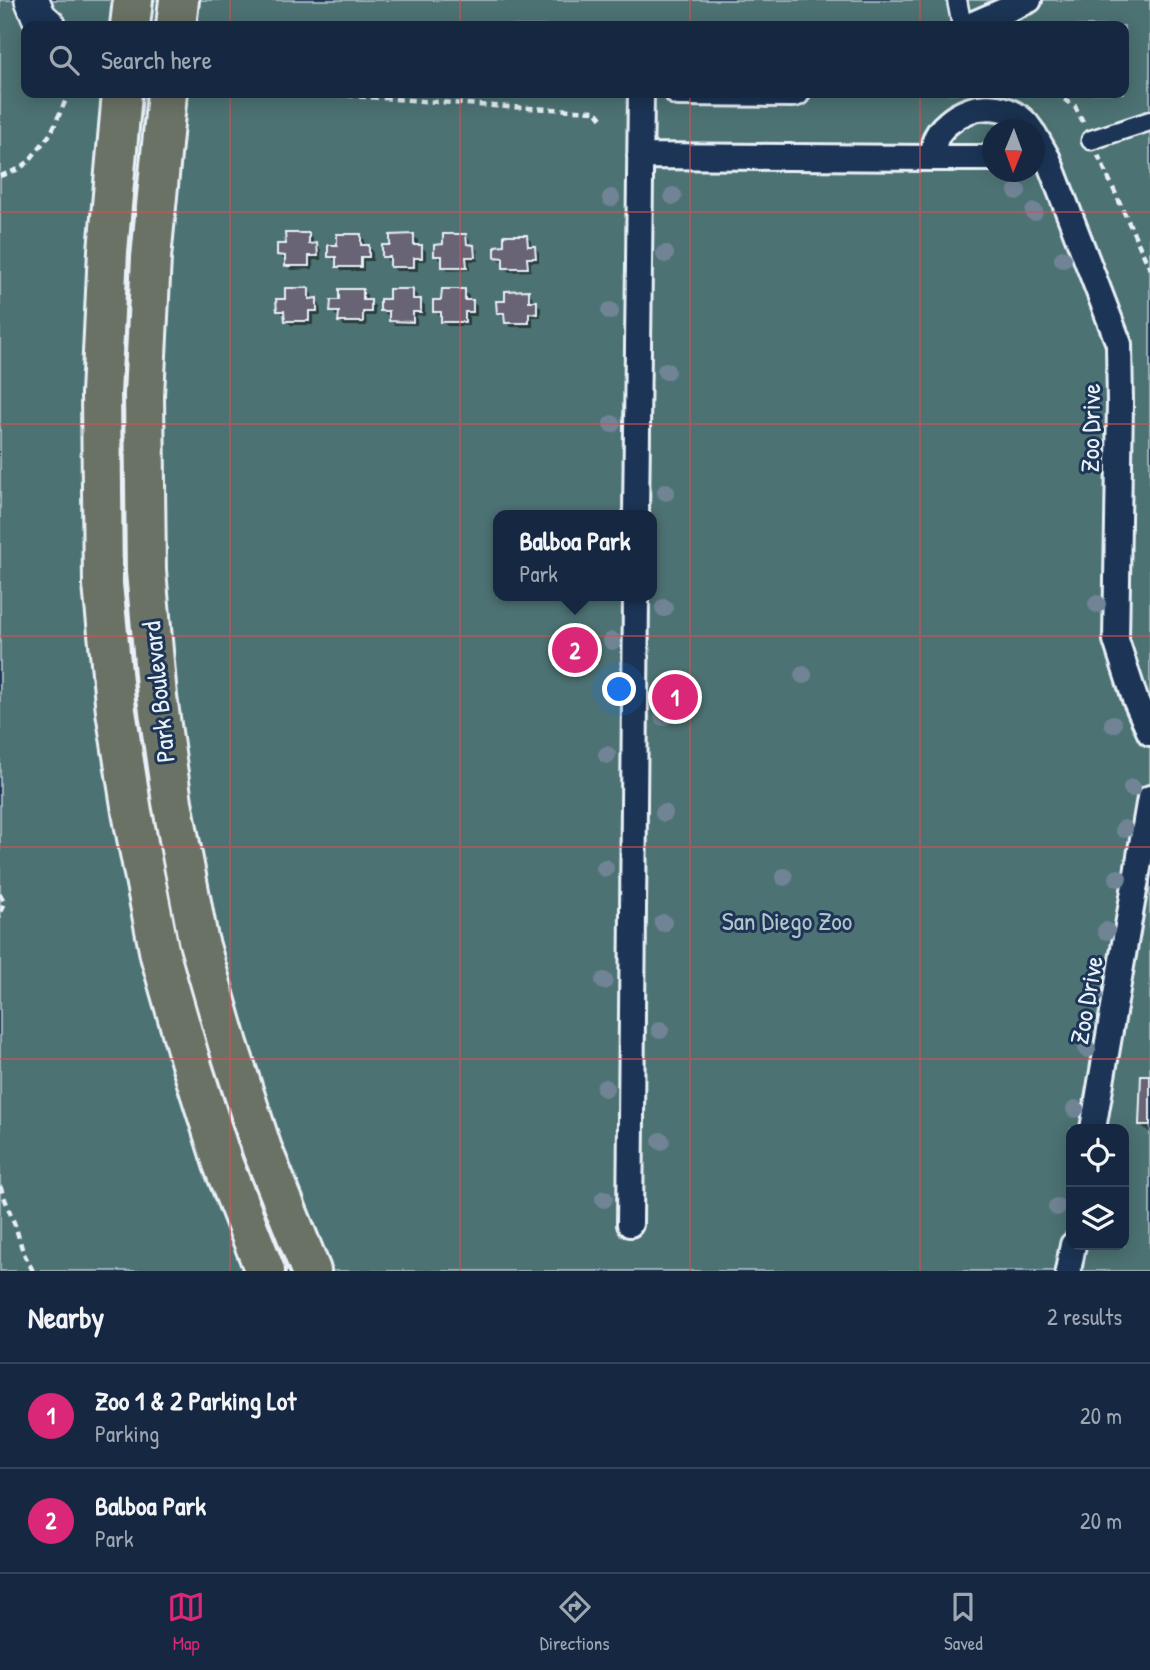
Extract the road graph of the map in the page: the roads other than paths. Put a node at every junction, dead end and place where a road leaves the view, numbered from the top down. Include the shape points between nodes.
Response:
1 (32, 0) edge
2 (133, 0) edge
3 (179, 0) edge
4 (957, 0) edge
5 (1029, 0) edge
6 (43, 21) edge
7 (131, 21) edge
8 (177, 21) edge
9 (961, 21) edge
10 (981, 21) edge
11 (122, 98) edge
12 (166, 98) edge
13 (640, 98) edge
14 (1021, 119) edge
15 (1150, 121) edge
16 (1091, 140) road end
17 (640, 156) junction
18 (934, 158) junction
19 (982, 158) edge
20 (1045, 167) edge
21 (636, 510) edge
22 (636, 601) edge
23 (1150, 733) edge
24 (1150, 798) edge
25 (1094, 1124) edge
26 (629, 1224) dead end
27 (1072, 1250) edge
28 (265, 1271) edge
29 (311, 1271) edge
30 (1068, 1271) edge

1 - 6 main road
2 - 7 main road
3 - 8 main road
4 - 9 street
5 - 10 street
11 - 28 main road, Park Boulevard via 101,394 103,585 116,711 160,955 223,1164
12 - 29 main road, Park Boulevard via 150,258 144,395 146,570 157,697 198,939 262,1149
13 - 17 street
14 - 18 street via 1007,109 971,108 944,125 935,139
15 - 16 street
17 - 18 street
17 - 21 street
18 - 19 street
20 - 23 street, Zoo Drive via 1076,229 1119,344 1115,640
22 - 26 street
24 - 25 street, Zoo Drive
27 - 30 street

